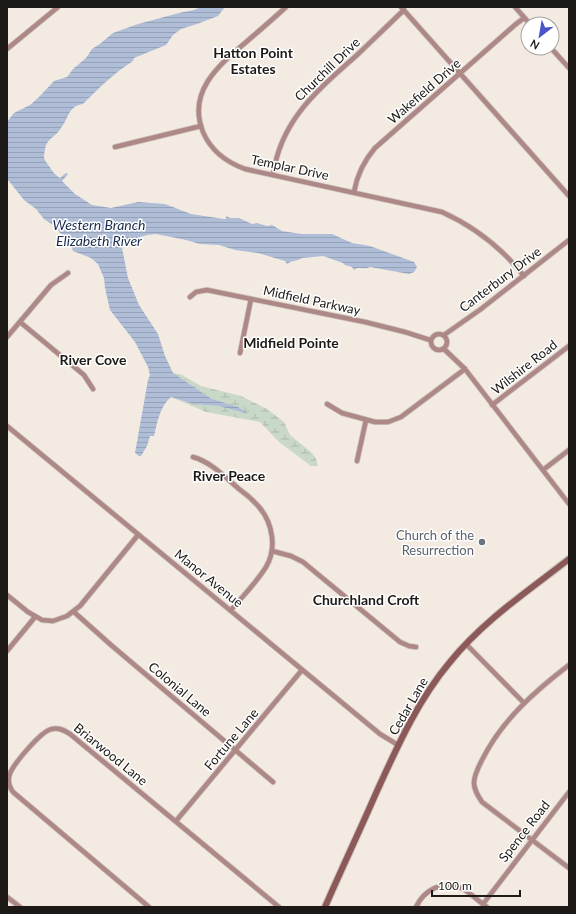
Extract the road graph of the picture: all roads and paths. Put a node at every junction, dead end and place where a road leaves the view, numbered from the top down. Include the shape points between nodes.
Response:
1 (58, 7) edge
2 (286, 7) edge
3 (515, 7) edge
4 (402, 9) edge
5 (522, 16) edge
6 (520, 21) edge
7 (7, 49) edge
8 (558, 56) edge
9 (569, 68) edge
10 (460, 74) junction
11 (201, 126) junction
12 (115, 147) dead end
13 (273, 175) junction
14 (354, 192) junction
15 (569, 196) edge
16 (569, 240) edge
17 (68, 273) dead end
18 (524, 276) junction
19 (190, 297) dead end
20 (251, 299) junction
21 (20, 322) junction
22 (444, 335) junction
23 (7, 337) edge
24 (430, 340) junction
25 (569, 346) edge
26 (444, 349) junction
27 (240, 353) dead end
28 (465, 369) junction
29 (93, 390) dead end
30 (327, 404) dead end
31 (492, 405) junction
32 (366, 420) junction
33 (7, 426) edge
34 (569, 450) edge
35 (193, 457) dead end
36 (357, 461) dead end
37 (543, 470) junction
38 (569, 504) edge
39 (138, 534) junction
40 (272, 551) junction
41 (569, 559) edge
42 (7, 594) edge
43 (231, 610) junction
44 (74, 612) junction
45 (35, 617) junction
46 (466, 644) junction
47 (416, 646) dead end
48 (7, 651) edge
49 (569, 665) edge
50 (302, 670) junction
51 (524, 703) junction
52 (398, 745) junction
53 (236, 751) junction
54 (273, 782) dead end
55 (569, 792) edge
56 (176, 821) junction
57 (532, 840) junction
58 (569, 868) edge
59 (7, 896) edge
60 (485, 906) edge
61 (20, 907) edge
62 (149, 907) edge
63 (280, 907) edge
64 (325, 907) edge
65 (416, 907) edge

1 - 7 street
2 - 11 street, Templar Drive via 222,62 214,72 205,85 200,100
3 - 5 street
4 - 10 street
4 - 13 street, Churchill Drive via 301,108 280,146 274,162
6 - 10 street, Wakefield Drive
8 - 9 street
10 - 14 street, Wakefield Drive via 369,155 359,172
10 - 15 street
11 - 12 street
11 - 13 street, Templar Drive via 213,149 227,161 245,169
13 - 14 street, Templar Drive
14 - 18 street, Templar Drive via 436,210 456,218 495,244
16 - 18 street, Canterbury Drive
17 - 21 street via 51,285
18 - 22 street, Canterbury Drive
19 - 20 street, Midfield Parkway via 196,292 207,290
20 - 24 street, Midfield Parkway via 365,322
20 - 27 street
21 - 23 street
21 - 29 street via 84,375
22 - 24 street via 438,333
22 - 26 street via 447,344
24 - 26 street via 434,349
25 - 31 street, Wilshire Road
26 - 28 street
28 - 31 street
28 - 32 street via 401,417 388,422
30 - 32 street via 342,413
31 - 37 street
32 - 36 street
33 - 39 street, Manor Avenue
34 - 37 street
35 - 40 street via 210,465 260,507 270,527
37 - 38 street
39 - 43 street, Manor Avenue
39 - 44 street
40 - 43 street via 266,566
40 - 47 street via 303,562 400,642
41 - 46 main road, Cedar Lane via 489,622
42 - 45 street
43 - 50 street, Manor Avenue
44 - 45 street via 53,620
44 - 53 street, Colonial Lane
45 - 48 street
46 - 51 street
46 - 52 main road, Cedar Lane via 423,698
49 - 51 street via 541,686
50 - 52 street, Manor Avenue via 380,734
50 - 53 street, Fortune Lane
51 - 57 street via 487,751 474,784 482,802
52 - 64 main road, Cedar Lane
53 - 54 street, Colonial Lane
53 - 56 street, Fortune Lane
55 - 57 street, Spence Road
56 - 62 street, Briarwood Lane via 93,752 61,729 52,728 44,732 15,765 9,777 13,792
56 - 63 street, Briarwood Lane
57 - 58 street
57 - 60 street, Spence Road
59 - 61 street
60 - 65 street via 462,889 447,885 428,891

